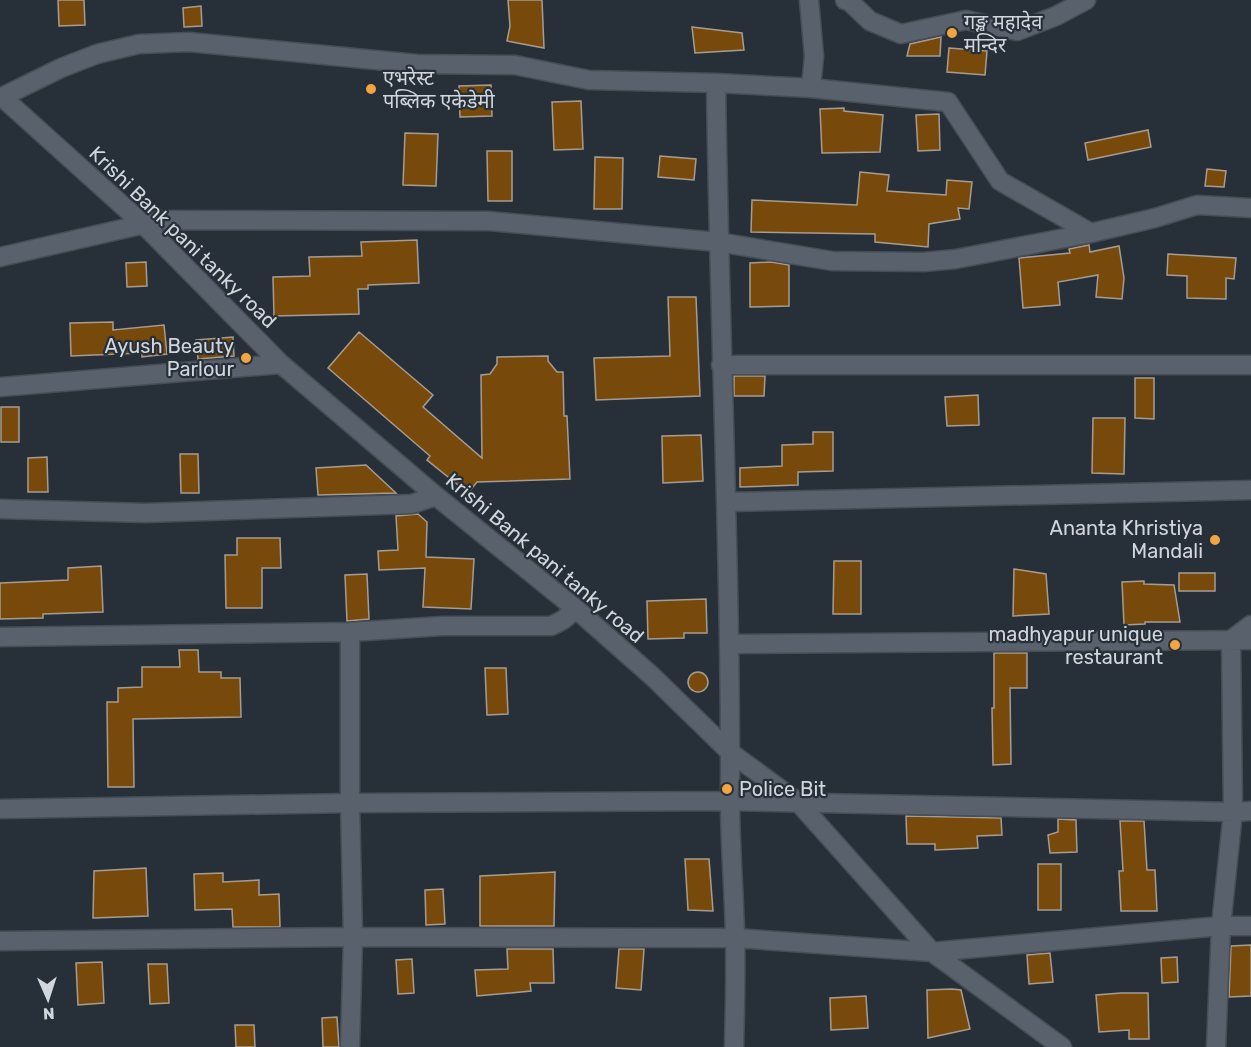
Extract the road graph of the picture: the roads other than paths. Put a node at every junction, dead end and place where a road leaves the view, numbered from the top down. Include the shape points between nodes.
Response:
1 (809, 0) edge
2 (845, 0) edge
3 (1086, 0) edge
4 (716, 83) junction
5 (811, 88) junction
6 (1, 98) edge
7 (1251, 208) edge
8 (143, 224) junction
9 (1091, 233) junction
10 (718, 242) junction
11 (0, 257) edge
12 (281, 364) junction
13 (721, 365) junction
14 (1251, 365) edge
15 (0, 387) edge
16 (1251, 490) edge
17 (436, 496) junction
18 (727, 502) junction
19 (0, 509) edge
20 (576, 609) junction
21 (1251, 625) edge
22 (350, 632) junction
23 (0, 637) edge
24 (1231, 640) junction
25 (1251, 640) edge
26 (730, 644) junction
27 (731, 753) junction
28 (730, 801) junction
29 (798, 802) junction
30 (350, 803) junction
31 (0, 809) edge
32 (1251, 811) edge
33 (1233, 812) junction
34 (1221, 926) junction
35 (1251, 926) edge
36 (353, 937) junction
37 (735, 938) junction
38 (0, 941) edge
39 (932, 952) junction
40 (350, 1047) edge
41 (734, 1047) edge
42 (1062, 1047) edge
43 (1216, 1047) edge

1 - 5 street via 814,56
2 - 3 street via 870,21 901,34 966,20 1017,31
4 - 5 street
4 - 6 street via 589,80 514,65 417,64 189,42 139,44 98,54
4 - 10 street
5 - 9 street via 948,102 1000,181
6 - 8 street, Krishi Bank pani tanky road
7 - 9 street via 1197,206
8 - 10 street via 162,220 489,221
8 - 11 street
8 - 12 street, Krishi Bank pani tanky road
9 - 10 street via 924,262 832,261
10 - 13 street
12 - 15 street
12 - 17 street, Krishi Bank pani tanky road
13 - 14 street
13 - 18 street
16 - 18 street
17 - 19 street via 412,504 146,513
17 - 20 street, Krishi Bank pani tanky road
18 - 26 street
20 - 22 street via 551,626 442,626
20 - 27 street, Krishi Bank pani tanky road
21 - 24 street
22 - 23 street
22 - 30 street
24 - 25 street
24 - 26 street
24 - 33 street
26 - 27 street
27 - 28 street
27 - 29 street, Krishi Bank pani tanky road
28 - 29 street
28 - 30 street
28 - 37 street
29 - 33 street
29 - 39 street, Krishi Bank pani tanky road
30 - 31 street
30 - 36 street
32 - 33 street
33 - 34 street
34 - 35 street
34 - 39 street
34 - 43 street
36 - 37 street
36 - 38 street
36 - 40 street
37 - 39 street
37 - 41 street
39 - 42 street, Krishi Bank pani tanky road

